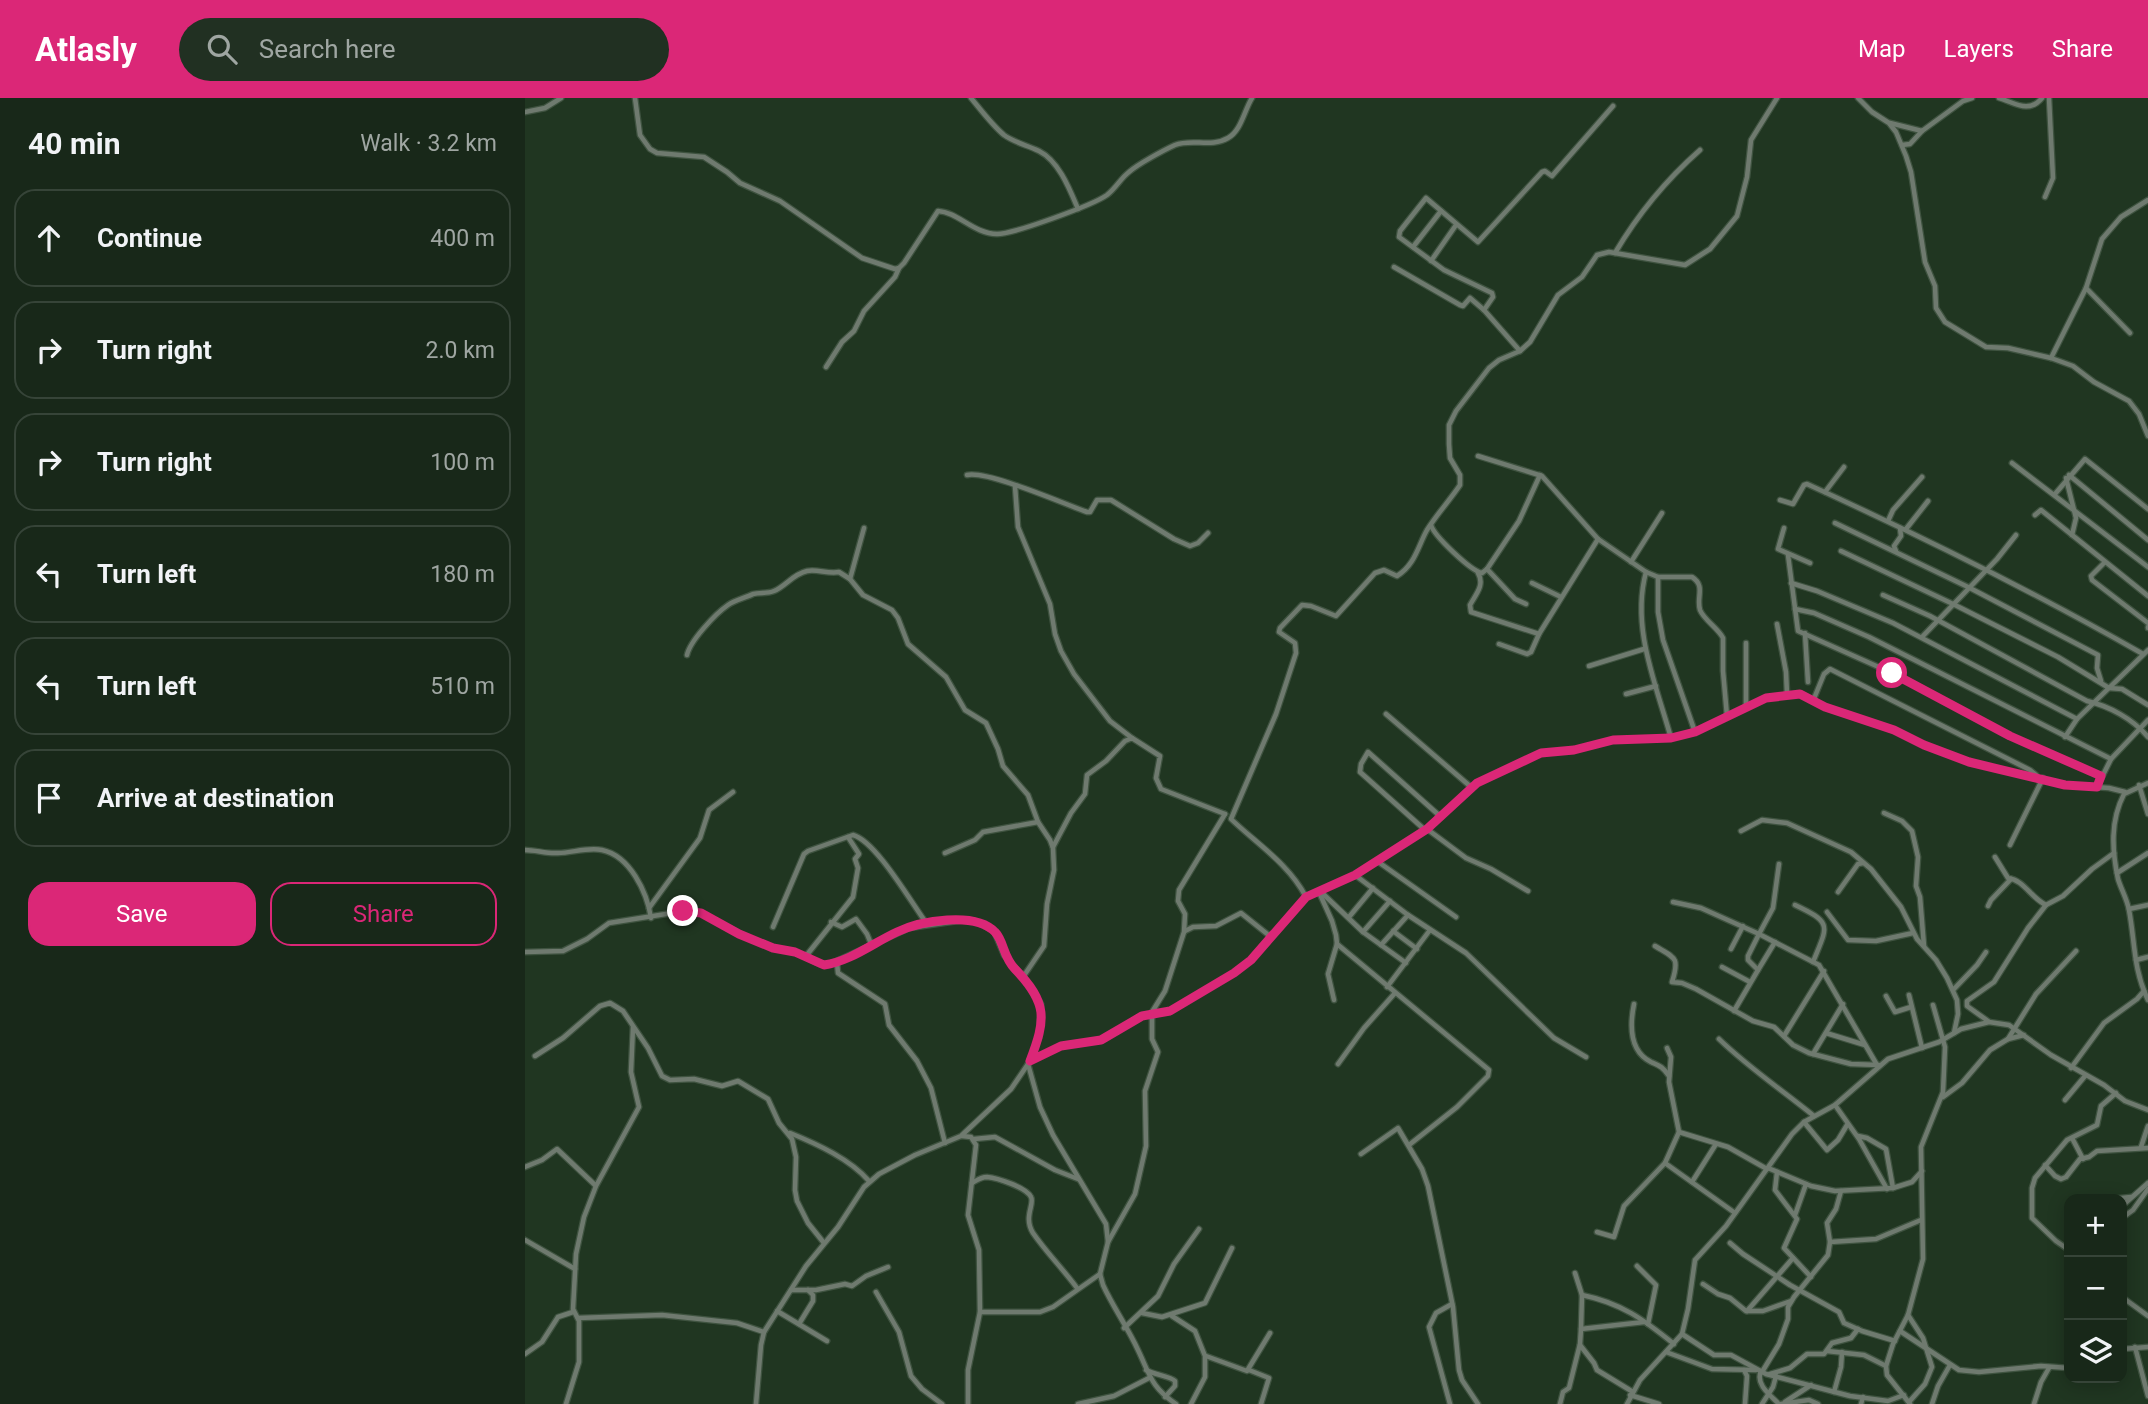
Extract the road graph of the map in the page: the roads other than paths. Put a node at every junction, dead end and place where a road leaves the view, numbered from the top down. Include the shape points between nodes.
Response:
1 (561, 98) edge
2 (635, 98) edge
3 (971, 98) edge
4 (1252, 98) edge
5 (1777, 98) edge
6 (1858, 98) edge
7 (1972, 98) edge
8 (1999, 98) edge
9 (2042, 98) edge
10 (2049, 98) edge
11 (1963, 99) edge
12 (1613, 106) dead end
13 (525, 112) edge
14 (1889, 123) junction
15 (1922, 131) junction
16 (1902, 145) junction
17 (1700, 150) dead end
18 (2045, 197) dead end
19 (2148, 200) edge
20 (1077, 209) junction
21 (1441, 211) junction
22 (1457, 225) junction
23 (1413, 247) junction
24 (1615, 253) junction
25 (1431, 261) junction
26 (1394, 267) dead end
27 (899, 268) junction
28 (2086, 288) junction
29 (1484, 310) junction
30 (2130, 333) dead end
31 (1520, 351) junction
32 (2051, 358) junction
33 (826, 367) dead end
34 (2148, 436) edge
35 (1478, 456) dead end
36 (2012, 463) dead end
37 (1844, 467) dead end
38 (967, 475) dead end
39 (1540, 475) junction
40 (1921, 477) dead end
41 (2067, 477) junction
42 (2077, 482) junction
43 (1015, 486) junction
44 (1825, 492) junction
45 (2071, 493) junction
46 (2055, 494) junction
47 (1780, 500) dead end
48 (1928, 501) dead end
49 (2074, 509) junction
50 (2148, 509) edge
51 (1662, 513) dead end
52 (2035, 515) dead end
53 (1889, 522) junction
54 (1835, 523) dead end
55 (1431, 524) junction
56 (864, 528) dead end
57 (1784, 528) dead end
58 (1903, 528) junction
59 (1208, 533) dead end
60 (2016, 535) dead end
61 (2072, 536) junction
62 (1598, 539) junction
63 (2148, 540) edge
64 (1841, 551) dead end
65 (1896, 552) junction
66 (1788, 555) junction
67 (1631, 562) junction
68 (2105, 562) junction
69 (1811, 563) dead end
70 (2148, 567) edge
71 (1487, 569) junction
72 (1985, 569) junction
73 (1646, 572) junction
74 (1478, 573) junction
75 (1658, 577) junction
76 (850, 579) junction
77 (1532, 583) dead end
78 (1791, 583) junction
79 (1968, 587) junction
80 (1883, 595) dead end
81 (2148, 596) edge
82 (1561, 597) junction
83 (1526, 604) dead end
84 (1953, 604) junction
85 (1795, 609) junction
86 (1936, 620) junction
87 (1777, 624) dead end
88 (2148, 626) edge
89 (1805, 633) junction
90 (1539, 634) junction
91 (1921, 637) junction
92 (1746, 643) dead end
93 (1499, 644) dead end
94 (1644, 649) junction
95 (2145, 652) edge
96 (687, 655) dead end
97 (1588, 666) dead end
98 (1808, 681) dead end
99 (2101, 682) junction
100 (1656, 686) junction
101 (2109, 688) junction
102 (1626, 694) dead end
103 (1787, 694) junction
104 (1813, 701) junction
105 (2093, 702) junction
106 (2148, 705) edge
107 (1746, 706) junction
108 (1386, 714) dead end
109 (1727, 717) junction
110 (2077, 719) junction
111 (2148, 720) edge
112 (2140, 728) junction
113 (1695, 732) junction
114 (2065, 737) junction
115 (2148, 737) edge
116 (1132, 738) junction
117 (1671, 738) junction
118 (2111, 759) junction
119 (2036, 776) junction
120 (2101, 776) junction
121 (2043, 778) junction
122 (2148, 783) edge
123 (2139, 785) junction
124 (1471, 787) junction
125 (2097, 787) junction
126 (733, 792) dead end
127 (2125, 792) junction
128 (1884, 813) dead end
129 (1225, 814) junction
130 (2148, 814) edge
131 (1441, 817) junction
132 (1231, 819) junction
133 (1038, 822) junction
134 (1426, 829) junction
135 (1741, 831) dead end
136 (848, 837) junction
137 (2010, 845) dead end
138 (1053, 848) junction
139 (525, 850) edge
140 (945, 853) dead end
141 (2114, 853) junction
142 (2148, 853) edge
143 (1995, 857) dead end
144 (1377, 861) junction
145 (1779, 863) dead end
146 (1863, 863) junction
147 (2117, 873) junction
148 (1355, 875) junction
149 (2011, 879) junction
150 (1373, 888) junction
151 (1528, 891) dead end
152 (1320, 892) junction
153 (1837, 892) dead end
154 (1306, 897) junction
155 (1390, 901) junction
156 (1673, 902) dead end
157 (1795, 905) dead end
158 (2046, 905) junction
159 (2148, 905) edge
160 (1988, 906) dead end
161 (649, 908) junction
162 (2129, 909) junction
163 (1827, 912) dead end
164 (1408, 915) junction
165 (1349, 917) junction
166 (651, 918) junction
167 (1456, 918) dead end
168 (831, 922) junction
169 (926, 924) junction
170 (1743, 926) junction
171 (773, 927) dead end
172 (1430, 930) junction
173 (1393, 931) junction
174 (1184, 932) junction
175 (1363, 932) junction
176 (1913, 933) junction
177 (1759, 934) junction
178 (1271, 937) junction
179 (1775, 942) junction
180 (1337, 944) junction
181 (1381, 944) junction
182 (872, 946) junction
183 (1655, 946) dead end
184 (1924, 946) junction
185 (1417, 948) junction
186 (1731, 949) dead end
187 (2076, 951) dead end
188 (525, 952) edge
189 (1986, 952) dead end
190 (806, 956) junction
191 (2148, 957) edge
192 (2136, 960) junction
193 (836, 962) junction
194 (1813, 962) junction
195 (1406, 963) junction
196 (1722, 967) dead end
197 (1758, 970) junction
198 (1824, 971) junction
199 (1023, 977) junction
200 (1750, 982) junction
201 (1387, 987) junction
202 (1953, 990) junction
203 (2144, 991) junction
204 (1395, 993) junction
205 (1909, 995) dead end
206 (1886, 996) dead end
207 (1334, 1000) dead end
208 (2148, 1000) edge
209 (1634, 1004) dead end
210 (1843, 1004) junction
211 (1933, 1004) dead end
212 (1911, 1007) junction
213 (1734, 1011) junction
214 (1153, 1016) junction
215 (1989, 1022) junction
216 (633, 1026) junction
217 (2014, 1029) junction
218 (1826, 1033) junction
219 (1954, 1033) junction
220 (2024, 1035) junction
221 (1784, 1036) junction
222 (2008, 1039) junction
223 (1719, 1040) dead end
224 (1944, 1040) junction
225 (1865, 1045) junction
226 (1667, 1048) dead end
227 (1922, 1048) junction
228 (1813, 1054) junction
229 (535, 1056) dead end
230 (1586, 1057) dead end
231 (1029, 1063) junction
232 (1338, 1064) dead end
233 (1878, 1065) junction
234 (2071, 1068) junction
235 (1669, 1076) junction
236 (2085, 1076) junction
237 (2116, 1093) junction
238 (1943, 1098) junction
239 (2066, 1100) dead end
240 (1835, 1105) junction
241 (2148, 1110) edge
242 (1814, 1116) junction
243 (1804, 1122) junction
244 (1847, 1125) junction
245 (2148, 1126) edge
246 (1679, 1132) junction
247 (789, 1133) junction
248 (961, 1136) junction
249 (1857, 1136) junction
250 (2072, 1138) junction
251 (974, 1139) junction
252 (945, 1143) junction
253 (1716, 1144) junction
254 (1409, 1145) junction
255 (2141, 1147) junction
256 (2148, 1148) edge
257 (1361, 1154) dead end
258 (2083, 1159) junction
259 (1665, 1163) junction
260 (2045, 1165) junction
261 (525, 1167) edge
262 (1767, 1168) junction
263 (1922, 1170) junction
264 (1777, 1172) junction
265 (1079, 1179) junction
266 (869, 1181) junction
267 (1692, 1182) junction
268 (972, 1183) junction
269 (2148, 1183) edge
270 (1806, 1184) junction
271 (596, 1186) junction
272 (1890, 1188) junction
273 (2148, 1189) edge
274 (1841, 1191) junction
275 (2134, 1196) junction
276 (2127, 1197) edge
277 (2127, 1202) edge
278 (1735, 1213) junction
279 (2127, 1214) edge
280 (1795, 1216) junction
281 (1921, 1220) junction
282 (1199, 1229) dead end
283 (1597, 1232) dead end
284 (525, 1240) edge
285 (1830, 1241) junction
286 (1108, 1242) junction
287 (824, 1243) junction
288 (1730, 1243) dead end
289 (2064, 1247) edge
290 (1232, 1248) dead end
291 (1793, 1258) junction
292 (1637, 1266) dead end
293 (887, 1268) dead end
294 (575, 1269) junction
295 (1575, 1273) dead end
296 (1100, 1274) junction
297 (1777, 1276) junction
298 (1811, 1277) junction
299 (1703, 1284) dead end
300 (1077, 1288) junction
301 (790, 1290) junction
302 (808, 1290) junction
303 (1799, 1291) junction
304 (876, 1292) dead end
305 (1582, 1295) junction
306 (1791, 1301) junction
307 (2127, 1301) edge
308 (1452, 1304) junction
309 (777, 1311) junction
310 (1746, 1311) junction
311 (573, 1312) junction
312 (980, 1312) junction
313 (1142, 1313) junction
314 (1172, 1315) junction
315 (1908, 1315) junction
316 (2148, 1316) edge
317 (578, 1318) junction
318 (1646, 1322) junction
319 (799, 1324) junction
320 (1124, 1328) junction
321 (1581, 1329) junction
322 (1858, 1329) junction
323 (1900, 1331) junction
324 (764, 1332) junction
325 (1270, 1333) dead end
326 (1682, 1334) junction
327 (1895, 1341) junction
328 (827, 1342) dead end
329 (1580, 1344) junction
330 (1674, 1344) junction
331 (2135, 1347) junction
332 (2148, 1347) edge
333 (2127, 1348) edge
334 (1926, 1350) junction
335 (1827, 1351) junction
336 (1666, 1352) junction
337 (1842, 1352) junction
338 (525, 1354) edge
339 (1205, 1356) junction
340 (1886, 1366) junction
341 (1950, 1366) junction
342 (2049, 1367) junction
343 (2064, 1367) edge
344 (1146, 1370) junction
345 (1249, 1370) junction
346 (1743, 1370) junction
347 (1761, 1371) junction
348 (1769, 1375) junction
349 (1776, 1376) junction
350 (1149, 1378) junction
351 (1811, 1385) junction
352 (1834, 1392) junction
353 (1770, 1393) junction
354 (1631, 1394) junction
355 (1904, 1395) junction
356 (2148, 1396) edge
357 (1165, 1397) junction
358 (1863, 1397) junction
359 (1889, 1402) edge
360 (1910, 1403) edge
361 (566, 1404) edge
362 (756, 1404) edge
363 (942, 1404) edge
364 (968, 1404) edge
365 (1078, 1404) edge
366 (1176, 1404) edge
367 (1191, 1404) edge
368 (1261, 1404) edge
369 (1450, 1404) edge
370 (1478, 1404) edge
371 (1560, 1404) edge
372 (1627, 1404) edge
373 (1659, 1404) edge
374 (1745, 1404) edge
375 (1762, 1404) edge
376 (1780, 1404) edge
377 (1818, 1404) edge
378 (1861, 1404) edge
379 (1932, 1404) edge
380 (2035, 1404) edge

1 - 13 street via 545,108
2 - 27 street via 639,135 650,149 704,157 752,190 780,201 862,258
3 - 20 street via 1003,133 1052,162
4 - 20 street via 1229,138 1176,145 1131,170 1108,194
5 - 24 street via 1751,141 1737,215 1710,249 1685,265
6 - 14 street
7 - 11 street
8 - 9 street via 2029,107
10 - 18 street via 2053,178
11 - 15 street
12 - 22 street via 1554,174 1542,172 1479,241
14 - 15 street
14 - 16 street
15 - 16 street via 1910,144
16 - 32 street via 1940,315 1986,347
17 - 24 street via 1641,212
19 - 28 street via 2121,217 2102,239
20 - 27 street via 997,234 938,211
21 - 22 street
21 - 23 street
21 - 23 street via 1424,199 1398,234
22 - 25 street
23 - 25 street
24 - 31 street via 1597,255 1582,277 1558,295 1535,336
25 - 29 street via 1492,293
26 - 29 street via 1460,305 1470,298
27 - 33 street
28 - 30 street
28 - 32 street
29 - 31 street
31 - 55 street via 1489,368 1451,419 1450,458 1460,485
32 - 34 street via 2073,366 2129,401
35 - 39 street
36 - 46 street
37 - 44 street
38 - 43 street via 977,473
39 - 62 street
39 - 71 street via 1519,521
40 - 53 street via 1889,515
41 - 42 street
41 - 45 street
41 - 46 street
41 - 50 street via 2085,459
42 - 45 street
42 - 63 street
43 - 59 street via 1089,513 1097,500 1111,500 1190,546
43 - 116 street via 1018,527 1050,604 1061,651 1110,721
44 - 47 street via 1805,484 1793,504
44 - 53 street
45 - 49 street
46 - 49 street
48 - 58 street
49 - 61 street
49 - 70 street
51 - 67 street
52 - 61 street via 2041,510
53 - 58 street
54 - 65 street
55 - 74 street via 1434,533
55 - 132 street via 1401,574 1374,573 1336,616 1302,605 1280,628 1294,643 1296,653 1276,714
56 - 76 street
57 - 66 street via 1778,547
58 - 65 street via 1894,546
58 - 72 street
60 - 72 street
61 - 68 street
62 - 67 street
62 - 82 street
64 - 84 street
65 - 79 street
66 - 69 street
66 - 78 street
67 - 73 street
68 - 81 street
68 - 88 street via 2092,580
71 - 74 street
71 - 83 street via 1515,599
72 - 79 street
72 - 95 street
73 - 75 street
73 - 94 street
74 - 90 street via 1481,587 1469,605 1471,612
75 - 109 street via 1692,577 1699,583 1702,612 1723,638
75 - 113 street via 1663,640
76 - 96 street via 839,572 808,571 772,592 727,605
76 - 133 street via 863,595 892,610 908,644 946,677 959,704 986,723 1003,766 1028,795
77 - 82 street
78 - 85 street
78 - 91 street via 1846,602
79 - 84 street
79 - 99 street via 2098,655
80 - 86 street
82 - 90 street
84 - 86 street
84 - 99 street
85 - 89 street via 1797,629
85 - 114 street via 1869,637
86 - 91 street
86 - 105 street
87 - 103 street
89 - 98 street
89 - 120 street via 1901,677 2010,736
90 - 93 street via 1529,653
91 - 110 street
92 - 107 street
94 - 97 street
94 - 100 street
95 - 101 street
99 - 101 street
100 - 102 street
100 - 117 street
101 - 105 street
101 - 106 street via 2122,689
103 - 104 street
103 - 107 street
104 - 119 street via 1957,758
104 - 119 street via 1830,669
105 - 110 street
105 - 112 street
107 - 109 street
108 - 124 street
109 - 113 street
110 - 114 street
111 - 112 street
112 - 115 street
112 - 118 street
113 - 117 street
114 - 118 street
116 - 129 street via 1160,756 1156,778 1161,789
116 - 138 street via 1087,775 1085,794
117 - 124 street via 1613,740 1541,753
118 - 120 street
119 - 121 street
120 - 125 street
121 - 125 street
121 - 137 street
122 - 123 street
123 - 127 street
123 - 130 street
124 - 131 street
125 - 127 street
126 - 161 street via 709,810 700,838
127 - 141 street via 2113,830
128 - 184 street via 1912,831
129 - 132 street
129 - 174 street via 1179,890
131 - 134 street
131 - 134 street via 1368,752 1360,772
132 - 154 street via 1259,842
133 - 138 street
133 - 140 street via 983,832
134 - 144 street
134 - 151 street via 1465,858
135 - 146 street via 1762,820 1787,823 1851,852
136 - 168 street via 859,854 855,859 858,873 853,897
136 - 169 street via 859,836 869,844
136 - 171 street via 804,854
138 - 199 street via 1044,946
139 - 161 street via 608,852 630,869
141 - 147 street
141 - 158 street
142 - 147 street
143 - 149 street
144 - 148 street
144 - 167 street
145 - 177 street via 1773,908
146 - 153 street via 1857,864
146 - 176 street via 1896,900
147 - 162 street
148 - 150 street
148 - 152 street
149 - 158 street
149 - 160 street
150 - 155 street
150 - 165 street
152 - 154 street
152 - 165 street
152 - 180 street
154 - 178 street
155 - 164 street
155 - 175 street
156 - 170 street
157 - 194 street via 1817,915 1824,925 1824,939
158 - 215 street via 1992,985 1966,1003
159 - 162 street
161 - 166 street
162 - 192 street
163 - 176 street via 1848,940 1876,941
164 - 172 street
164 - 173 street
165 - 175 street
166 - 188 street via 610,923 563,951
166 - 190 street via 696,911 748,938
168 - 182 street via 842,928 856,919
168 - 190 street
169 - 182 street
169 - 199 street via 975,920 988,927
170 - 177 street
170 - 186 street
172 - 185 street
172 - 230 street via 1466,953 1554,1038
173 - 181 street
173 - 185 street
174 - 178 street via 1216,926 1241,913
174 - 214 street
175 - 181 street
176 - 184 street
177 - 179 street
177 - 197 street via 1748,956
178 - 214 street via 1234,973 1170,1011
179 - 194 street
179 - 197 street
180 - 201 street
180 - 207 street via 1328,974
181 - 195 street
182 - 193 street
183 - 213 street via 1677,962 1672,982 1696,989
184 - 202 street
185 - 195 street
187 - 217 street via 2044,983
189 - 202 street
190 - 193 street via 824,965
191 - 192 street
192 - 203 street
193 - 252 street via 838,973 885,1004 889,1026 917,1061 931,1088
194 - 198 street
195 - 201 street
196 - 200 street
197 - 200 street
198 - 210 street
198 - 221 street
199 - 231 street via 1041,1004 1039,1038
200 - 213 street
201 - 204 street
202 - 219 street via 1958,1014
203 - 208 street
203 - 234 street via 2104,1023
204 - 232 street
204 - 254 street via 1489,1070 1457,1107
205 - 212 street
206 - 212 street via 1895,1012
209 - 235 street via 1631,1034 1636,1045
210 - 218 street
210 - 225 street
211 - 224 street
212 - 227 street
213 - 221 street via 1774,1027
214 - 231 street via 1142,1016 1101,1040 1061,1046
214 - 286 street via 1152,1040 1158,1052 1145,1091 1146,1146 1135,1194
215 - 217 street
215 - 219 street
216 - 229 street via 617,1006 600,1006
216 - 247 street via 662,1076 722,1086 744,1083 768,1099
216 - 271 street via 631,1072 639,1107
217 - 220 street
217 - 222 street
218 - 225 street
218 - 228 street
219 - 224 street
220 - 222 street
220 - 234 street
221 - 228 street
222 - 238 street via 1990,1050
223 - 242 street
224 - 227 street
224 - 238 street
225 - 233 street
226 - 235 street via 1672,1064
227 - 233 street
228 - 233 street via 1851,1064
231 - 248 street via 1011,1089
231 - 265 street via 1045,1120
233 - 240 street
234 - 236 street
235 - 246 street
236 - 237 street
236 - 239 street
237 - 241 street
237 - 250 street via 2101,1106 2097,1125
238 - 263 street via 1922,1141
240 - 242 street
240 - 244 street
242 - 243 street
243 - 244 street via 1827,1150
243 - 262 street
244 - 249 street
245 - 255 street
246 - 253 street
246 - 259 street
247 - 266 street via 844,1160
247 - 287 street via 794,1145 797,1201
248 - 251 street
248 - 252 street
249 - 272 street
249 - 272 street via 1886,1149
250 - 258 street
250 - 260 street
251 - 265 street via 995,1138
251 - 268 street
252 - 266 street
253 - 262 street
253 - 267 street
254 - 257 street via 1398,1128
254 - 308 street via 1426,1178
255 - 256 street
255 - 258 street via 2098,1150
258 - 260 street via 2061,1179
259 - 267 street
259 - 283 street via 1624,1206 1614,1237
260 - 289 street via 2033,1183 2031,1216
261 - 271 street via 557,1149
262 - 264 street
262 - 278 street
263 - 272 street via 1912,1182
263 - 281 street
264 - 270 street
264 - 280 street via 1775,1190
265 - 286 street via 1103,1216
266 - 287 street
267 - 278 street
268 - 300 street via 989,1177 1011,1183 1030,1196 1029,1226
268 - 312 street via 968,1215 979,1250
269 - 275 street
270 - 274 street
270 - 280 street
271 - 294 street via 584,1217
272 - 274 street
273 - 279 street
274 - 285 street via 1827,1223
275 - 276 street
275 - 277 street
278 - 326 street via 1695,1260
280 - 291 street via 1796,1224 1784,1248
281 - 285 street via 1876,1239
281 - 315 street via 1923,1259
282 - 313 street via 1158,1296
284 - 294 street
285 - 298 street via 1828,1256
286 - 296 street
287 - 301 street
288 - 297 street
290 - 314 street via 1205,1303
291 - 297 street
291 - 298 street
292 - 318 street via 1655,1285
293 - 302 street via 852,1286
294 - 311 street
295 - 305 street
296 - 300 street
296 - 320 street
297 - 303 street
297 - 310 street
298 - 303 street
299 - 310 street
300 - 312 street via 1040,1312
301 - 302 street
301 - 309 street
302 - 319 street via 813,1301
303 - 306 street
303 - 322 street via 1836,1309 1843,1322
304 - 363 street via 899,1332 911,1376
305 - 318 street via 1613,1303
305 - 321 street
306 - 310 street via 1763,1311
306 - 347 street via 1779,1344
307 - 316 street
308 - 369 street via 1436,1313 1429,1327
308 - 370 street via 1462,1380
309 - 319 street
309 - 324 street
311 - 317 street
311 - 338 street via 558,1317 542,1342
312 - 364 street via 968,1370
313 - 314 street
313 - 320 street
314 - 339 street via 1195,1331
315 - 323 street
315 - 334 street
317 - 324 street via 662,1315 737,1323
317 - 361 street via 579,1362
318 - 321 street
318 - 330 street
319 - 328 street
320 - 344 street
321 - 329 street
322 - 327 street
322 - 335 street via 1851,1338 1832,1343
323 - 327 street
323 - 334 street
324 - 362 street
325 - 345 street
326 - 330 street
326 - 347 street via 1714,1355 1731,1355
327 - 340 street
329 - 354 street via 1597,1370
329 - 371 street
330 - 336 street
331 - 332 street
331 - 333 street
331 - 356 street
334 - 341 street
334 - 360 street via 1931,1372
335 - 337 street
335 - 348 street via 1807,1354 1790,1368
336 - 346 street via 1704,1367
336 - 354 street
337 - 340 street
337 - 352 street
339 - 345 street
339 - 367 street via 1205,1377
340 - 355 street via 1887,1375
341 - 342 street via 1979,1373
341 - 379 street
342 - 343 street
342 - 380 street
344 - 350 street
344 - 357 street via 1175,1381
345 - 368 street via 1269,1378
346 - 347 street
346 - 374 street via 1747,1376
347 - 348 street
347 - 353 street via 1759,1384
348 - 349 street
349 - 351 street
349 - 353 street
350 - 357 street
350 - 365 street via 1114,1396
351 - 352 street
351 - 376 street
352 - 358 street
353 - 375 street
353 - 376 street
354 - 372 street
354 - 373 street
355 - 359 street
355 - 360 street
357 - 366 street
358 - 359 street
358 - 378 street
376 - 377 street via 1809,1400

